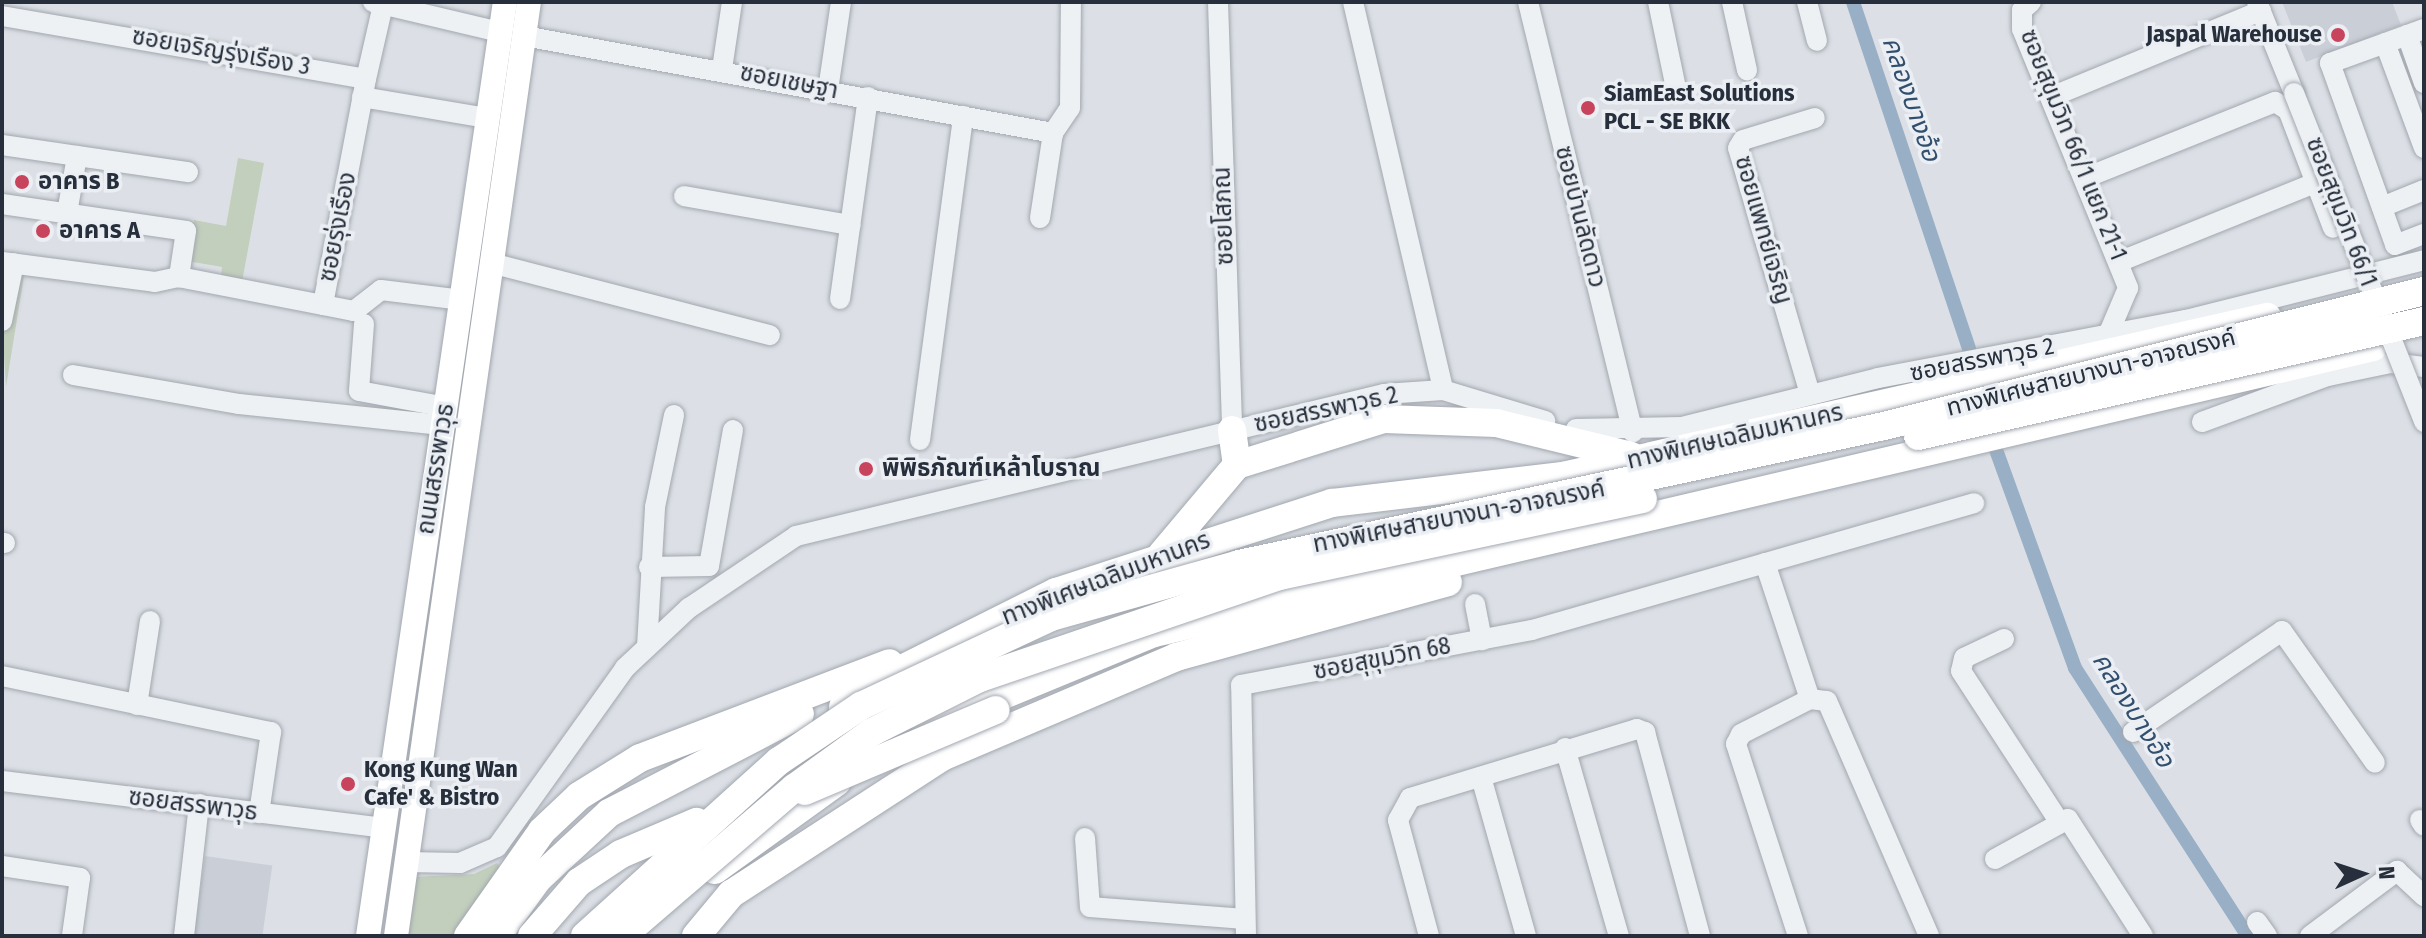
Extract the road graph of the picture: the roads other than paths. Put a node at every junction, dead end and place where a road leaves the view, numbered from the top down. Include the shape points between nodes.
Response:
1 (505, 2) edge
2 (529, 2) edge
3 (732, 2) edge
4 (841, 2) edge
5 (1071, 2) edge
6 (1218, 2) edge
7 (1353, 2) edge
8 (1528, 2) edge
9 (1658, 2) edge
10 (1732, 2) edge
11 (1807, 2) edge
12 (2031, 2) edge
13 (378, 4) edge
14 (2259, 7) edge
15 (2, 16) edge
16 (2415, 32) edge
17 (512, 34) junction
18 (1817, 41) dead end
19 (2385, 43) junction
20 (722, 69) junction
21 (1747, 70) dead end
22 (2424, 83) edge
23 (364, 88) junction
24 (1676, 88) dead end
25 (828, 90) junction
26 (868, 97) junction
27 (2051, 97) junction
28 (963, 116) junction
29 (488, 118) junction
30 (1815, 118) dead end
31 (1053, 133) junction
32 (2, 145) edge
33 (2424, 148) edge
34 (77, 156) junction
35 (188, 172) dead end
36 (2085, 178) junction
37 (2315, 183) junction
38 (2424, 190) edge
39 (684, 196) dead end
40 (2, 204) edge
41 (2382, 207) junction
42 (67, 213) junction
43 (1040, 218) dead end
44 (850, 225) junction
45 (2333, 228) dead end
46 (2424, 234) edge
47 (2424, 260) edge
48 (2121, 261) junction
49 (8, 262) edge
50 (491, 263) junction
51 (179, 277) junction
52 (2424, 284) edge
53 (2424, 291) edge
54 (840, 299) dead end
55 (462, 300) junction
56 (323, 305) junction
57 (2, 321) edge
58 (2424, 321) edge
59 (364, 324) dead end
60 (770, 335) dead end
61 (2108, 335) junction
62 (2424, 335) edge
63 (2424, 367) edge
64 (73, 375) dead end
65 (1443, 390) junction
66 (1810, 394) junction
67 (674, 415) dead end
68 (444, 416) junction
69 (2202, 422) dead end
70 (2424, 422) edge
71 (733, 430) dead end
72 (1232, 430) junction
73 (1633, 432) junction
74 (920, 440) dead end
75 (1648, 457) junction
76 (1237, 465) junction
77 (1974, 503) dead end
78 (1588, 531) junction
79 (436, 549) junction
80 (1162, 554) junction
81 (1765, 563) junction
82 (649, 567) junction
83 (1475, 604) dead end
84 (1247, 609) junction
85 (150, 621) dead end
86 (964, 638) junction
87 (2004, 639) dead end
88 (1482, 640) junction
89 (647, 647) junction
90 (2, 676) edge
91 (880, 680) junction
92 (1810, 699) junction
93 (137, 705) junction
94 (2133, 732) dead end
95 (1565, 748) junction
96 (2375, 763) dead end
97 (1481, 777) junction
98 (2, 781) edge
99 (199, 804) junction
100 (259, 813) junction
101 (2058, 820) junction
102 (384, 828) junction
103 (1085, 838) dead end
104 (1995, 859) dead end
105 (406, 862) junction
106 (2, 866) edge
107 (2424, 896) edge
108 (1245, 927) edge
109 (72, 936) edge
110 (184, 936) edge
111 (368, 936) edge
112 (396, 936) edge
113 (468, 936) edge
114 (497, 936) edge
115 (532, 936) edge
116 (573, 936) edge
117 (585, 936) edge
118 (622, 936) edge
119 (634, 936) edge
120 (696, 936) edge
121 (1429, 936) edge
122 (1526, 936) edge
123 (1619, 936) edge
124 (1700, 936) edge
125 (1798, 936) edge
126 (1929, 936) edge
127 (2143, 936) edge
128 (2310, 936) edge

1 - 17 main road, ถนนสรรพาวุธ
2 - 17 main road, ถนนสรรพาวุธ
3 - 20 street
4 - 25 street
5 - 31 street via 1070,108
6 - 72 street, ซอยโสภณ
7 - 65 street
8 - 73 street, ซอยบ้านลัดดาว
9 - 24 street
10 - 21 street
11 - 18 street
12 - 27 street, ซอยสุขุมวิท 66/1 แยก 21-1 via 2022,10 2022,29
13 - 17 street, ซอยเชษฐา
13 - 23 street
14 - 27 street
14 - 70 street, ซอยสุขุมวิท 66/1, bridge
15 - 23 street, ซอยเจริญรุ่งเรือง 3
16 - 19 street
16 - 22 street
17 - 20 street, ซอยเชษฐา
17 - 29 main road, ถนนสรรพาวุธ
17 - 50 main road, ถนนสรรพาวุธ
19 - 33 street
19 - 41 street via 2330,63
20 - 25 street, ซอยเชษฐา
23 - 29 street
23 - 56 street, ซอยรุ่งเรือง
25 - 26 street, ซอยเชษฐา
26 - 28 street, ซอยเชษฐา
26 - 44 street
27 - 36 street, ซอยสุขุมวิท 66/1 แยก 21-1
28 - 31 street, ซอยเชษฐา
28 - 74 street
29 - 55 main road, ถนนสรรพาวุธ
30 - 66 street, ซอยแพทย์เจริญ via 1743,140 1738,148
31 - 43 street
32 - 34 street
34 - 35 street
34 - 42 street
36 - 37 street via 2275,102 2288,110
36 - 48 street, ซอยสุขุมวิท 66/1 แยก 21-1
37 - 45 street
37 - 48 street
38 - 41 street
39 - 44 street
40 - 42 street
41 - 46 street via 2395,245
42 - 51 street via 186,231
44 - 54 street
47 - 61 street, ซอยสรรพาวุธ 2
48 - 61 street, ซอยสุขุมวิท 66/1 แยก 21-1 via 2126,307
49 - 51 street via 155,282
49 - 57 street
50 - 60 street
50 - 79 main road, ถนนสรรพาวุธ
51 - 56 street
52 - 75 highway, ทางพิเศษเฉลิมมหานคร
53 - 117 highway, ทางพิเศษสายบางนา-อาจณรงค์, bridge via 1884,426 1239,564 1051,617 861,706 779,761
55 - 56 street, ซอยรุ่งเรือง via 391,290 354,311
55 - 68 main road, ถนนสรรพาวุธ
58 - 118 highway, ทางพิเศษสายบางนา-อาจณรงค์, bridge via 1311,569 1132,622 980,678 872,732 716,849
59 - 68 street via 359,391
61 - 66 street, ซอยสรรพาวุธ 2
62 - 78 highway
63 - 69 street via 2391,363 2328,376
64 - 68 street via 239,404
65 - 72 street, ซอยสรรพาวุธ 2 via 1384,394
65 - 73 street, ซอยสรรพาวุธ 2 via 1596,434
66 - 73 street, ซอยสรรพาวุธ 2
67 - 82 street
68 - 79 main road, ถนนสรรพาวุธ
71 - 82 street via 709,566
72 - 76 highway
72 - 89 street, ซอยสรรพาวุธ 2 via 796,536 689,608
75 - 76 highway via 1441,416 1384,419
75 - 80 highway, ทางพิเศษเฉลิมมหานคร via 1563,476 1332,503
76 - 80 highway
77 - 81 street, ซอยสุขุมวิท 68
78 - 84 highway
78 - 120 highway via 1078,694 942,757 814,836 731,894
79 - 102 main road, ถนนสรรพาวุธ
79 - 105 main road, ถนนสรรพาวุธ
80 - 86 highway, ทางพิเศษเฉลิมมหานคร via 1056,592
81 - 88 street, ซอยสุขุมวิท 68
81 - 92 street
82 - 89 street
83 - 88 street
84 - 115 highway, bridge via 828,783 680,827 621,854 579,882
84 - 119 highway via 1154,633 990,695 889,745
85 - 93 street
86 - 91 highway
86 - 113 highway via 640,758 579,796 542,831
87 - 101 street via 1964,658 1961,671
88 - 108 street, ซอยสุขุมวิท 68 via 1237,689
89 - 105 street, ซอยสรรพาวุธ 2 via 497,847 460,863
90 - 93 street
91 - 114 highway via 640,793 560,855
91 - 116 highway via 740,781
92 - 125 street via 1741,734 1736,744
92 - 126 street via 1827,701
93 - 100 street via 271,732
94 - 96 street via 2282,631
95 - 97 street
95 - 123 street
95 - 124 street via 1645,732
97 - 121 street via 1410,798 1398,813
97 - 122 street
98 - 99 street, ซอยสรรพาวุธ
99 - 100 street, ซอยสรรพาวุธ
99 - 110 street
100 - 102 street, ซอยสรรพาวุธ
101 - 104 street
101 - 127 street via 2068,819
102 - 111 main road, ถนนสรรพาวุธ
103 - 108 street via 1090,907
105 - 112 main road, ถนนสรรพาวุธ
106 - 109 street via 80,878
107 - 128 street via 2397,871

